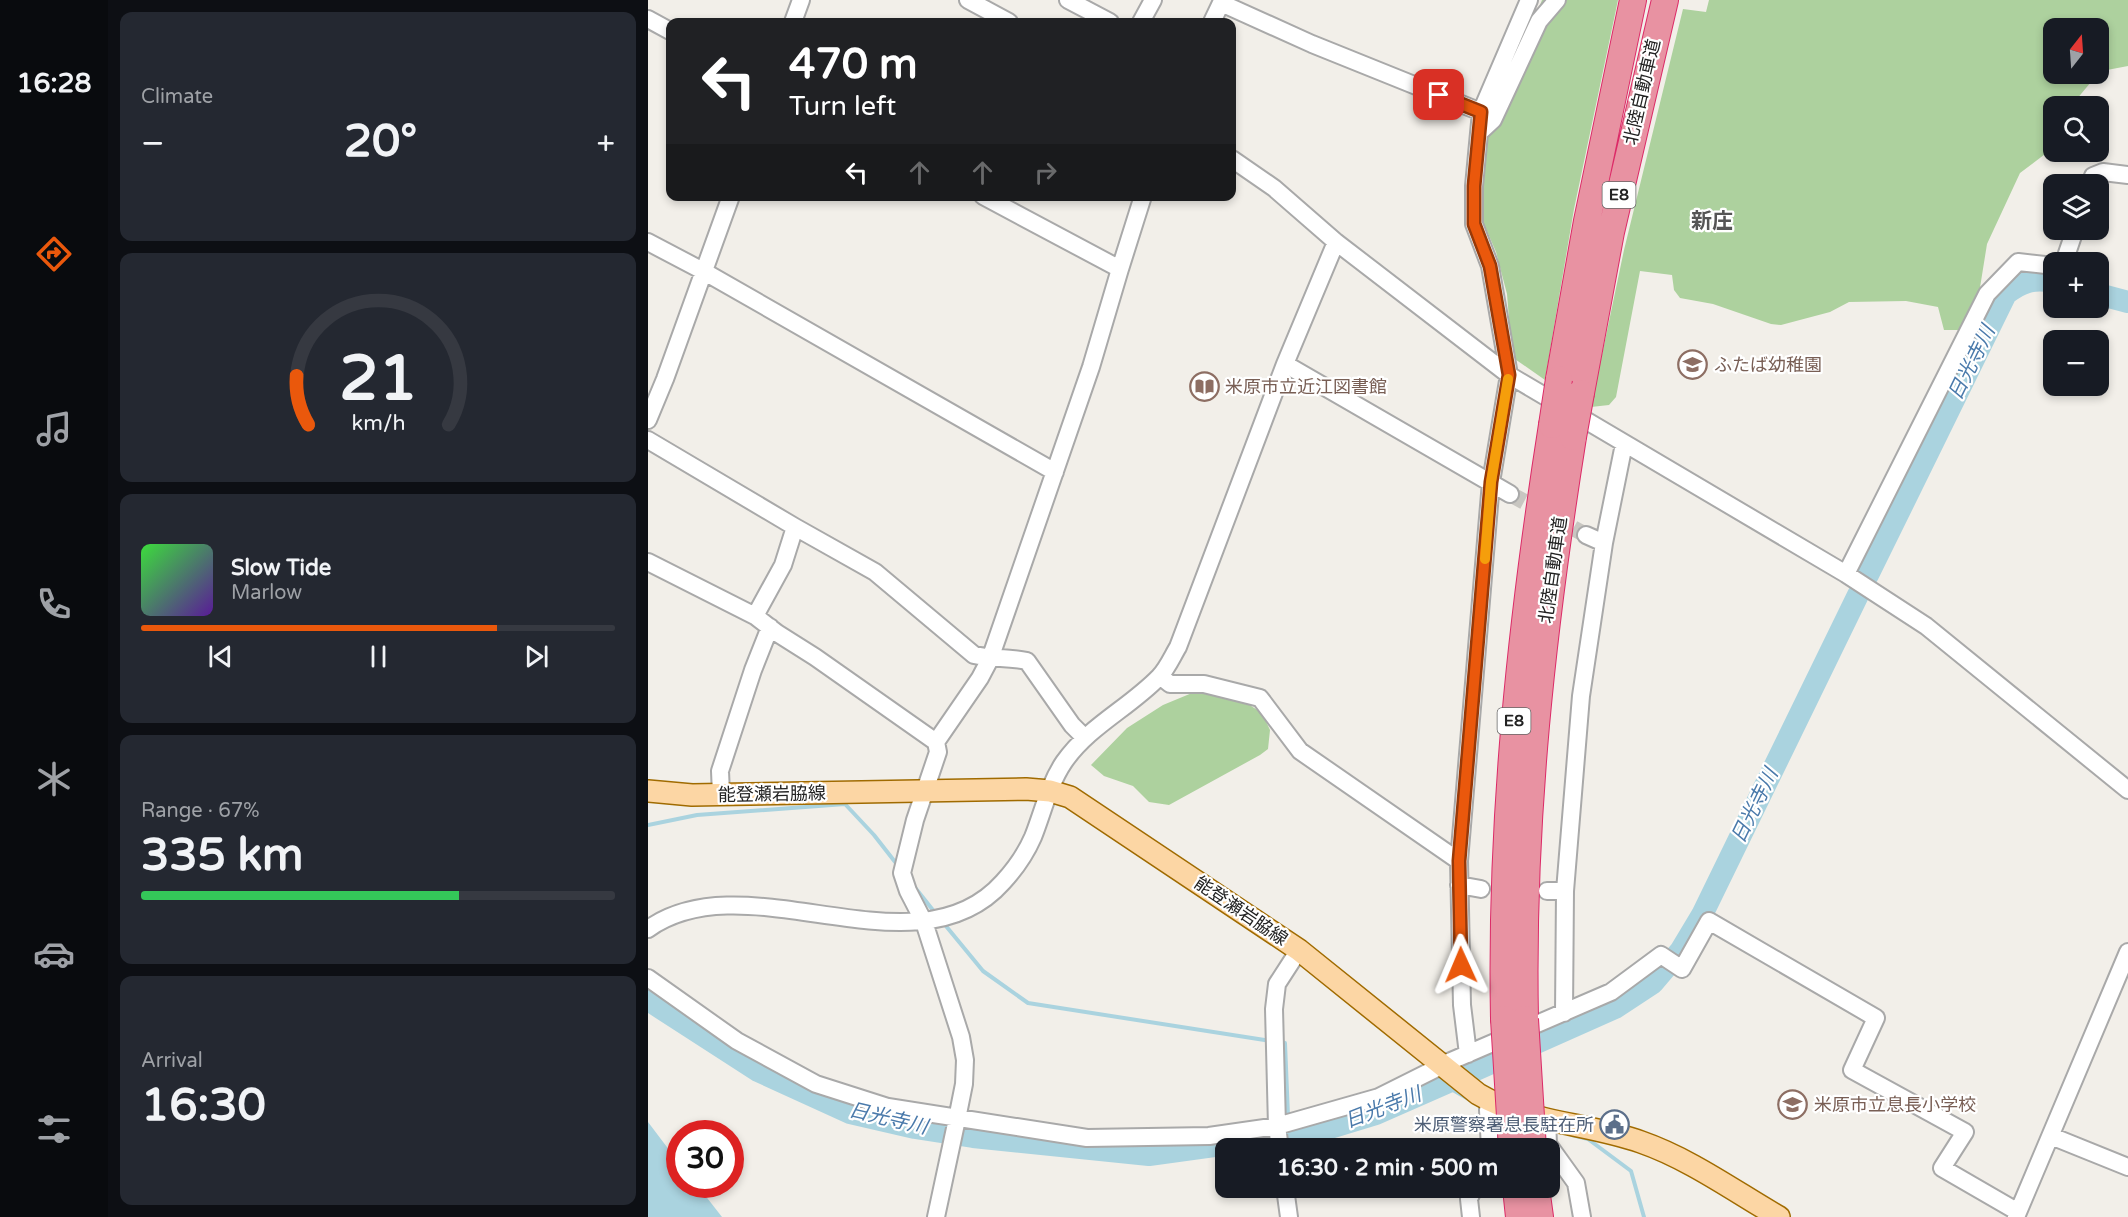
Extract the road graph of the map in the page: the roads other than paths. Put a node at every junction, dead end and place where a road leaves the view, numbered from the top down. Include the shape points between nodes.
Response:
1 (801, 0) edge
2 (968, 0) edge
3 (1153, 0) edge
4 (1529, 0) edge
5 (1557, 0) edge
6 (1633, 0) edge
7 (1665, 0) edge
8 (1072, 1) edge
9 (1222, 2) edge
10 (992, 5) edge
11 (794, 18) edge
12 (1005, 18) edge
13 (1103, 18) edge
14 (1143, 18) edge
15 (1214, 18) edge
16 (648, 20) edge
17 (666, 29) edge
18 (1481, 112) junction
19 (1479, 133) junction
20 (1236, 162) edge
21 (2098, 174) edge
22 (2128, 175) edge
23 (729, 201) edge
24 (992, 201) edge
25 (1141, 201) edge
26 (648, 242) edge
27 (1336, 242) junction
28 (2043, 265) edge
29 (1120, 269) junction
30 (704, 271) junction
31 (1285, 364) junction
32 (1509, 375) junction
33 (648, 420) edge
34 (1562, 431) junction
35 (648, 440) edge
36 (1624, 444) junction
37 (1055, 472) junction
38 (1491, 482) junction
39 (1510, 494) tunnel mouth
40 (795, 528) junction
41 (1586, 535) tunnel mouth
42 (1604, 543) junction
43 (648, 562) edge
44 (1846, 574) junction
45 (755, 616) junction
46 (770, 627) junction
47 (990, 659) junction
48 (1160, 676) junction
49 (1084, 737) junction
50 (936, 742) junction
51 (924, 790) junction
52 (2128, 790) edge
53 (648, 791) edge
54 (1050, 791) junction
55 (721, 794) junction
56 (1459, 861) junction
57 (1460, 885) junction
58 (1480, 889) dead end
59 (1547, 891) dead end
60 (1565, 891) junction
61 (924, 922) junction
62 (648, 929) edge
63 (1299, 950) junction
64 (2128, 952) edge
65 (648, 978) edge
66 (1564, 1013) junction
67 (1515, 1019) junction
68 (1468, 1054) junction
69 (1445, 1068) junction
70 (1490, 1101) junction
71 (1547, 1119) junction
72 (957, 1122) junction
73 (1276, 1126) junction
74 (2051, 1136) junction
75 (1278, 1138) edge
76 (1489, 1138) edge
77 (1512, 1138) edge
78 (1531, 1138) edge
79 (2128, 1167) edge
80 (1286, 1198) edge
81 (1469, 1198) edge
82 (1524, 1198) edge
83 (1531, 1198) edge
84 (2017, 1215) edge
85 (936, 1217) edge
86 (1289, 1217) edge
87 (1472, 1217) edge
88 (1519, 1217) edge
89 (1540, 1217) edge
90 (1582, 1217) edge
91 (1779, 1217) edge

1 - 11 street
2 - 10 street
3 - 14 street
4 - 18 street
5 - 19 street via 1539,21 1493,120
6 - 34 highway, 北陸自動車道 / E8, bridge via 1587,220 1559,380
7 - 34 highway, 北陸自動車道 / E8, bridge via 1611,232 1581,393
8 - 13 street
9 - 15 street
9 - 18 street via 1312,44
10 - 12 street
16 - 17 street
18 - 19 street
19 - 32 street via 1474,224 1490,266
20 - 27 street via 1274,188
21 - 22 street
23 - 30 street
24 - 29 street
25 - 29 street
26 - 30 street
27 - 31 street
27 - 32 street
28 - 44 street via 2018,262 1986,294
29 - 37 street
30 - 33 street
30 - 37 street
31 - 38 street
31 - 48 street via 1178,647
32 - 36 street
32 - 38 street
34 - 67 highway, 北陸自動車道 / E8 via 1531,767
35 - 40 street
36 - 42 street
36 - 44 street
37 - 47 street
38 - 39 street
38 - 56 street
40 - 45 street via 783,565
40 - 47 street via 875,572 974,655
41 - 42 street
42 - 60 street via 1581,696
43 - 45 street
44 - 52 street via 1926,626
45 - 46 street
46 - 50 street
46 - 55 street via 720,771
47 - 49 street via 1009,657 1027,661
47 - 50 street
48 - 49 street
48 - 56 street via 1170,684 1204,684 1260,698 1300,751
49 - 54 street via 1063,763
50 - 51 street via 938,752
51 - 54 main road, 能登瀬岩脇線
51 - 55 main road, 能登瀬岩脇線
51 - 61 street via 902,873
53 - 55 main road, 能登瀬岩脇線
54 - 61 street via 1032,839 1003,883 983,900
54 - 63 main road, 能登瀬岩脇線 via 1070,797
56 - 57 street
57 - 58 street
57 - 68 street via 1462,1005
59 - 60 street
60 - 66 street
61 - 62 street via 885,922 730,906 696,909 660,920
61 - 72 street via 965,1060
63 - 69 main road, 能登瀬岩脇線
63 - 73 street via 1277,984
64 - 74 street
65 - 72 street via 737,1041 816,1084 888,1107
66 - 68 street
66 - 84 street via 1611,992 1661,955 1682,969 1709,921 1875,1018 1852,1070 1965,1132 1942,1168
67 - 77 highway, 北陸自動車道 / E8, bridge
67 - 78 highway, 北陸自動車道 / E8, bridge
68 - 69 street
69 - 70 main road, 能登瀬岩脇線
69 - 73 street via 1378,1097
70 - 71 main road, 能登瀬岩脇線
70 - 76 street
71 - 90 street via 1548,1144 1576,1183
71 - 91 main road, 能登瀬岩脇線 via 1661,1149
72 - 73 street via 1087,1138 1209,1136
72 - 85 street
73 - 75 street
74 - 79 street
74 - 84 street
80 - 86 street
81 - 87 street
82 - 88 highway
83 - 89 highway

